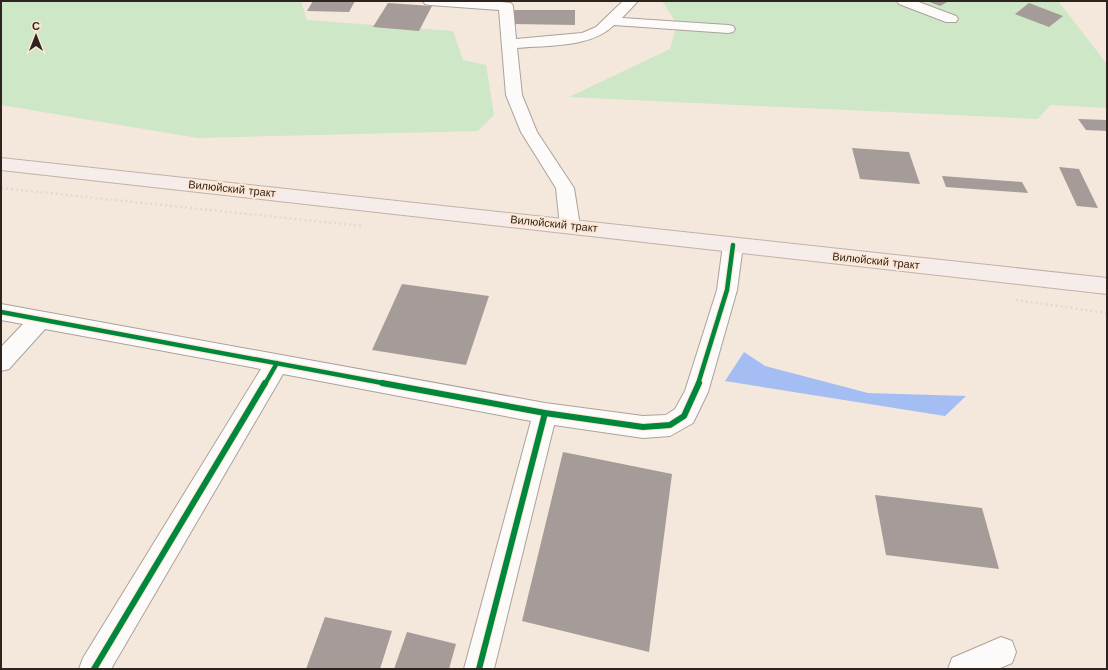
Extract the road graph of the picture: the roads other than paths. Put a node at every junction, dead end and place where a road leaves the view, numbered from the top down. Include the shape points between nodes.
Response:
1 (430, 1) edge
2 (632, 1) edge
3 (904, 1) edge
4 (951, 19) dead end
5 (610, 22) junction
6 (728, 29) dead end
7 (509, 44) junction
8 (1, 164) edge
9 (570, 226) junction
10 (733, 245) junction
11 (1107, 286) edge
12 (1, 312) edge
13 (41, 319) junction
14 (1, 362) edge
15 (277, 363) junction
16 (545, 413) junction
17 (1001, 652) dead end
18 (94, 669) edge
19 (479, 669) edge
20 (963, 669) edge

1 - 7 street via 506,6
2 - 5 street
3 - 4 street
5 - 6 street
5 - 7 street via 601,30 585,37
7 - 9 street via 514,95 529,132 565,188
8 - 9 main road, Вилюйский тракт
9 - 10 main road, Вилюйский тракт
10 - 11 main road, Вилюйский тракт
10 - 16 street via 726,290 696,392 684,416 670,425 643,427
12 - 13 street
13 - 14 street
13 - 15 street
15 - 16 street
15 - 18 street
16 - 19 street
17 - 20 street

